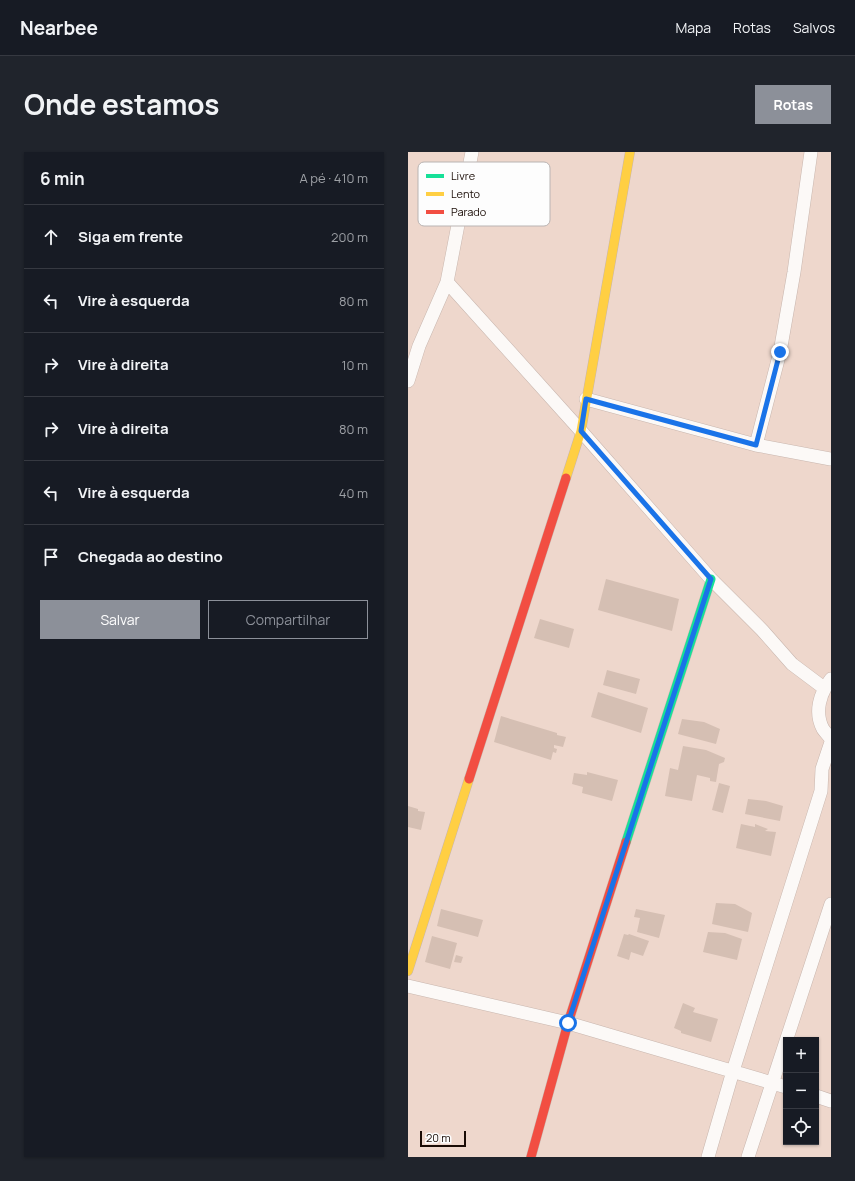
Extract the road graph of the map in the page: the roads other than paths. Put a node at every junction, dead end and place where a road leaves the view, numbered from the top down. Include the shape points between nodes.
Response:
1 (472, 152) edge
2 (630, 152) edge
3 (811, 152) edge
4 (470, 162) edge
5 (458, 226) edge
6 (447, 282) junction
7 (408, 381) edge
8 (586, 399) junction
9 (581, 431) junction
10 (756, 445) junction
11 (831, 459) edge
12 (711, 579) junction
13 (828, 684) edge
14 (831, 739) edge
15 (831, 742) edge
16 (831, 904) edge
17 (408, 971) edge
18 (408, 986) edge
19 (568, 1023) junction
20 (733, 1071) junction
21 (771, 1083) junction
22 (783, 1086) edge
23 (819, 1097) edge
24 (831, 1101) edge
25 (531, 1157) edge
26 (708, 1157) edge
27 (748, 1157) edge

1 - 4 street
2 - 8 street
3 - 10 street via 780,352
5 - 6 street
6 - 7 street via 419,346
6 - 9 street
8 - 9 street
8 - 10 street
9 - 12 street
9 - 17 street
10 - 11 street
12 - 13 street via 792,664
12 - 19 street
13 - 14 street via 819,701 819,715 823,728
15 - 20 street via 822,769 821,791
16 - 21 street
18 - 19 street
19 - 20 street
19 - 25 street
20 - 21 street
20 - 26 street
21 - 22 street
21 - 27 street
23 - 24 street

